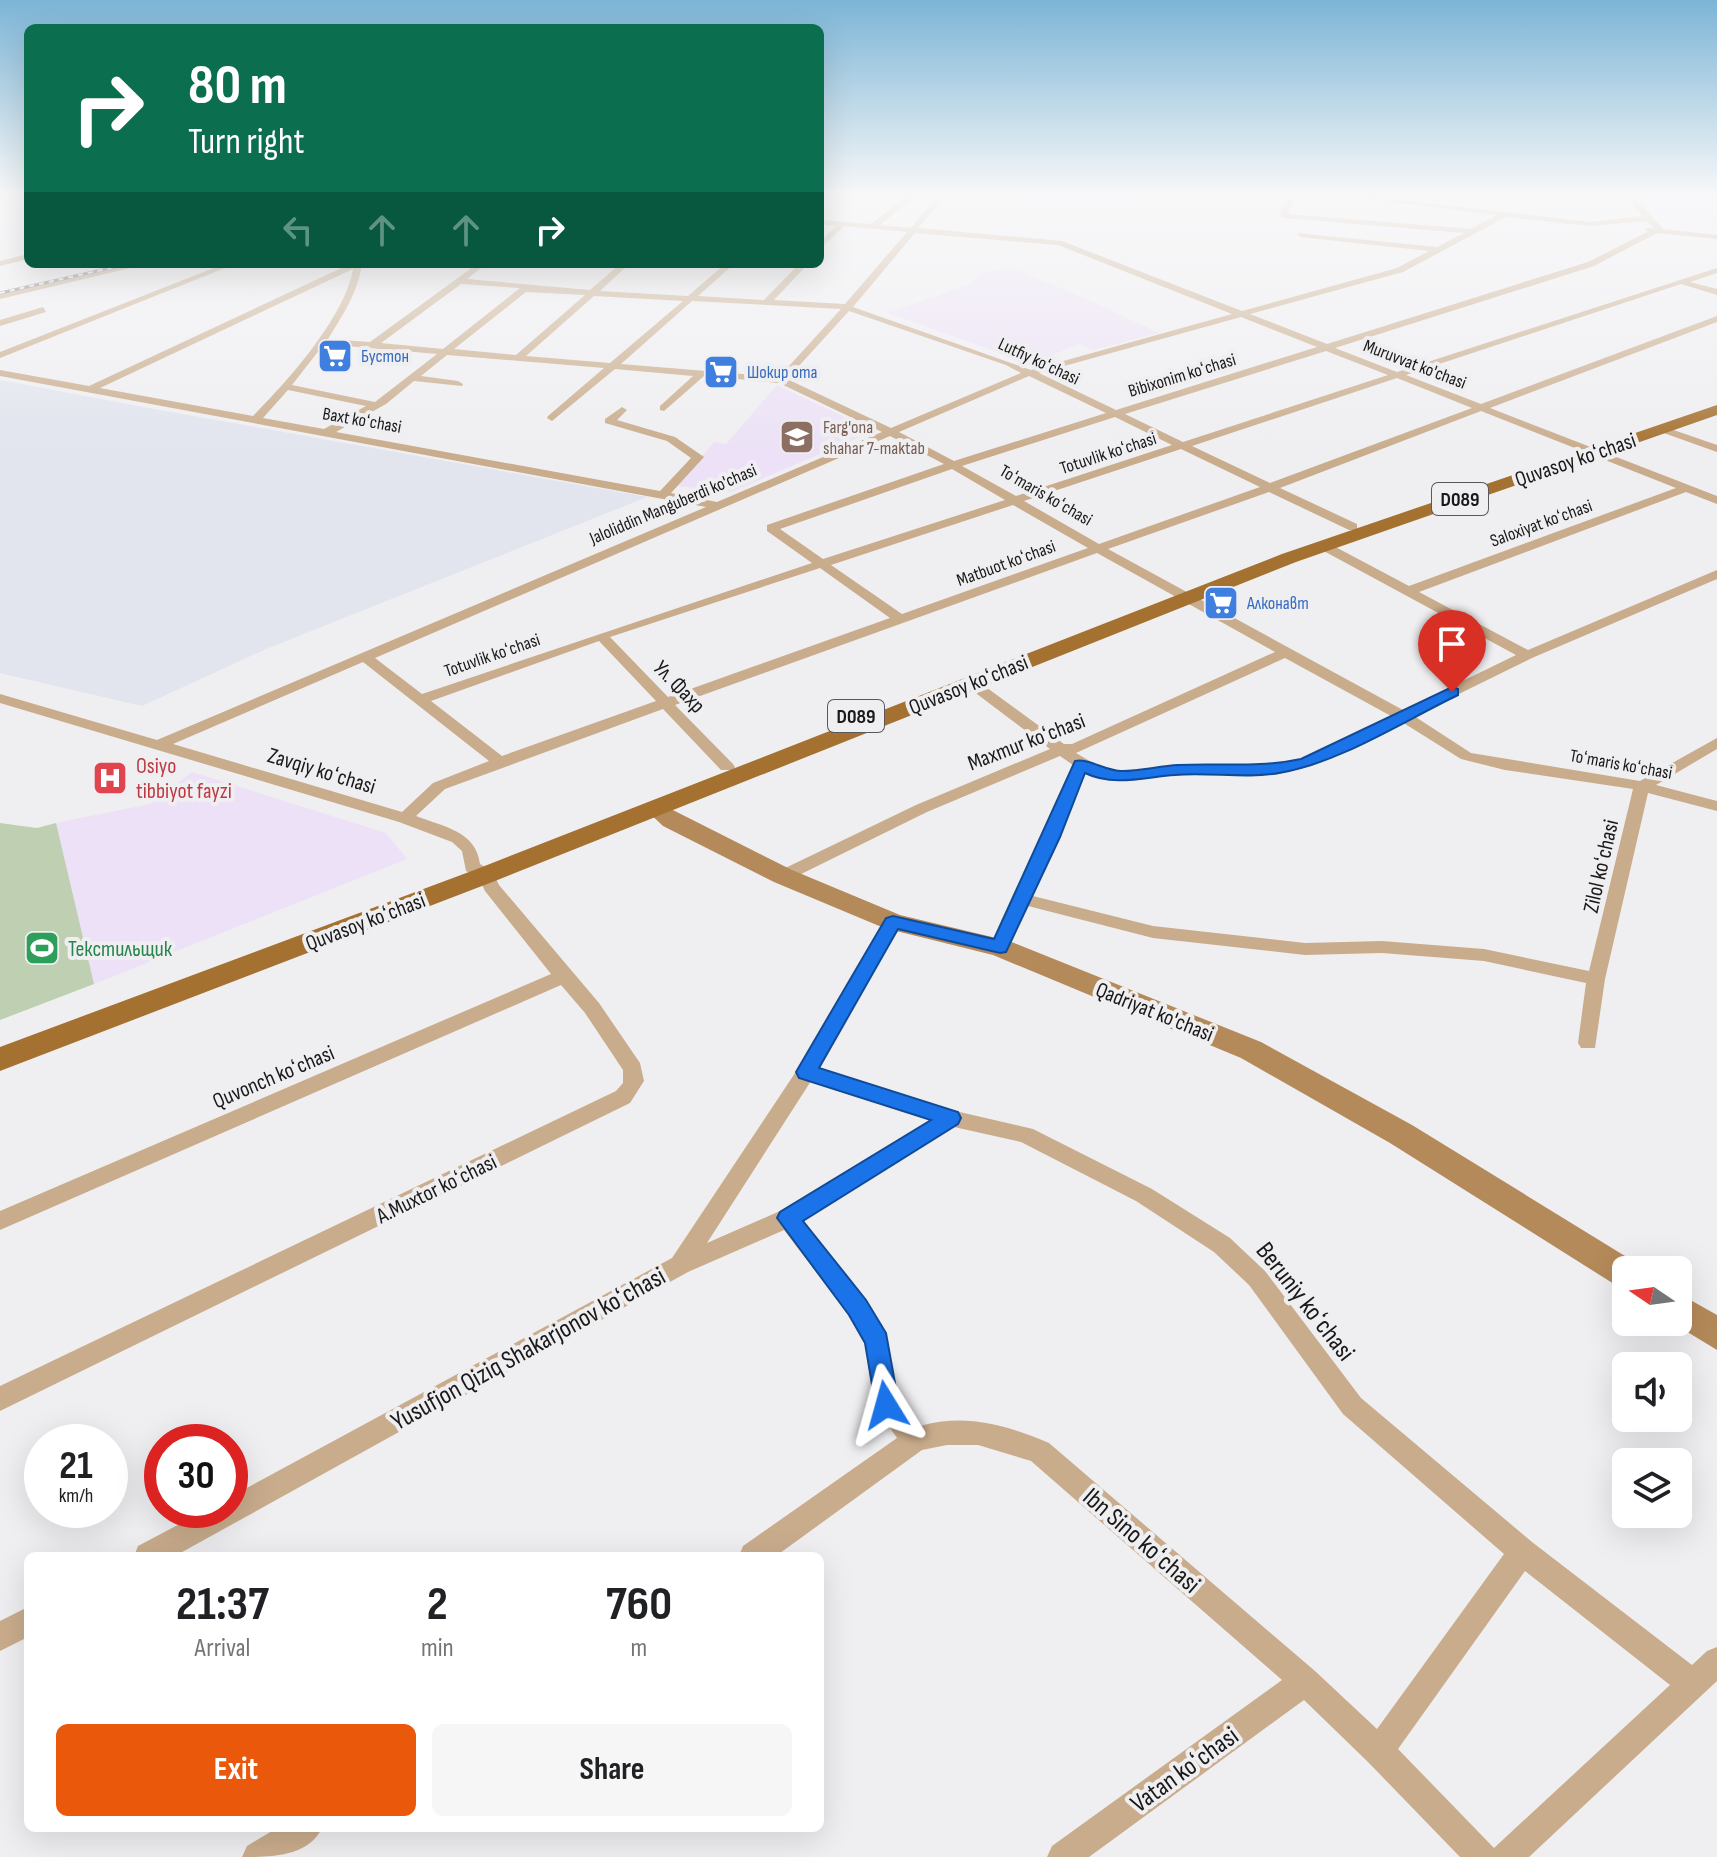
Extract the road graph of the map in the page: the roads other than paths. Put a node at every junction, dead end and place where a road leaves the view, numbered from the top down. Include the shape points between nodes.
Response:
1 (29, 280) edge
2 (73, 280) edge
3 (191, 280) edge
4 (325, 280) edge
5 (356, 280) edge
6 (608, 280) edge
7 (712, 280) edge
8 (789, 280) edge
9 (869, 280) edge
10 (1152, 280) edge
11 (1365, 280) edge
12 (1541, 280) edge
13 (1689, 280) edge
14 (459, 281) joint
15 (1682, 282) junction
16 (0, 286) edge
17 (524, 289) junction
18 (595, 292) junction
19 (1717, 292) edge
20 (0, 296) edge
21 (692, 297) junction
22 (768, 301) junction
23 (845, 307) junction
24 (43, 310) dead end
25 (1239, 314) junction
26 (1717, 319) edge
27 (0, 323) edge
28 (320, 341) junction
29 (370, 347) junction
30 (1325, 348) junction
31 (443, 352) junction
32 (0, 355) edge
33 (518, 358) junction
34 (613, 365) junction
35 (703, 372) junction
36 (0, 373) edge
37 (1029, 373) junction
38 (1397, 376) junction
39 (412, 378) junction
40 (781, 380) junction
41 (458, 384) dead end
42 (287, 387) junction
43 (89, 390) junction
44 (1717, 401) edge
45 (375, 405) junction
46 (664, 408) dead end
47 (1481, 409) junction
48 (622, 410) dead end
49 (1717, 410) edge
50 (1115, 415) junction
51 (552, 418) dead end
52 (256, 419) junction
53 (1662, 429) junction
54 (889, 431) junction
55 (327, 432) junction
56 (1185, 446) junction
57 (1588, 449) junction
58 (1717, 449) edge
59 (953, 465) junction
60 (1271, 487) junction
61 (1686, 488) junction
62 (664, 494) junction
63 (1717, 500) edge
64 (1017, 501) junction
65 (716, 505) junction
66 (1353, 527) junction
67 (1320, 547) junction
68 (1099, 548) junction
69 (822, 564) junction
70 (1717, 574) edge
71 (1408, 591) junction
72 (1180, 595) junction
73 (901, 620) junction
74 (601, 636) junction
75 (1287, 652) junction
76 (1527, 655) junction
77 (364, 656) junction
78 (974, 680) junction
79 (0, 698) edge
80 (419, 700) junction
81 (668, 704) junction
82 (1403, 716) junction
83 (1717, 743) edge
84 (158, 745) junction
85 (1063, 749) junction
86 (500, 762) junction
87 (1081, 764) junction
88 (727, 767) junction
89 (1642, 786) junction
90 (1717, 806) edge
91 (657, 809) junction
92 (405, 818) junction
93 (479, 871) junction
94 (783, 876) junction
95 (1022, 899) junction
96 (893, 922) junction
97 (1000, 947) junction
98 (565, 976) junction
99 (1596, 979) junction
100 (1588, 1043) dead end
101 (0, 1044) edge
102 (0, 1059) edge
103 (806, 1072) junction
104 (951, 1118) junction
105 (788, 1218) junction
106 (0, 1221) edge
107 (680, 1265) junction
108 (1612, 1265) edge
109 (1692, 1316) edge
110 (1715, 1328) edge
111 (0, 1399) edge
112 (915, 1440) junction
113 (155, 1552) edge
114 (759, 1552) edge
115 (1522, 1552) junction
116 (24, 1623) edge
117 (0, 1637) edge
118 (1717, 1661) edge
119 (1305, 1681) junction
120 (1693, 1684) junction
121 (1379, 1751) junction
122 (299, 1832) edge
123 (258, 1857) edge
124 (1063, 1857) edge
125 (1482, 1857) edge
126 (1506, 1857) edge

1 - 16 street
2 - 20 street
3 - 32 street
4 - 43 street
5 - 28 street
6 - 18 street
7 - 21 street
8 - 22 street
9 - 23 street
10 - 25 street, Muruvvat ko'chasi
11 - 25 street, Jaloliddin Manguberdi ko'chasi
12 - 30 street, Bibixonim koʻchasi
13 - 15 street, Totuvlik koʻchasi
14 - 17 street, Lutfiy koʻchasi
14 - 29 street
15 - 19 street
15 - 38 street, Totuvlik koʻchasi
17 - 18 street, Lutfiy koʻchasi
17 - 31 street
18 - 21 street, Lutfiy koʻchasi
18 - 33 street
21 - 22 street, Lutfiy koʻchasi
21 - 34 street
22 - 23 street, Lutfiy koʻchasi
23 - 37 street, Lutfiy koʻchasi
23 - 40 street
24 - 27 street
25 - 30 street, Muruvvat ko'chasi
25 - 37 street, Jaloliddin Manguberdi ko'chasi
26 - 47 street, Matbuot koʻchasi
28 - 29 street, Toʻmaris koʻchasi
28 - 42 street
29 - 31 street, Toʻmaris koʻchasi
30 - 38 street, Muruvvat ko'chasi
30 - 50 street, Bibixonim koʻchasi
31 - 33 street, Toʻmaris koʻchasi
31 - 39 street
33 - 34 street, Toʻmaris koʻchasi
34 - 35 street, Toʻmaris koʻchasi
34 - 51 street
35 - 40 street, Toʻmaris koʻchasi
35 - 46 street
36 - 43 street, Baxt koʻchasi
37 - 50 street, Lutfiy koʻchasi
37 - 54 street, Jaloliddin Manguberdi ko'chasi
38 - 47 street, Muruvvat ko'chasi
38 - 56 street, Totuvlik koʻchasi
39 - 41 street
39 - 45 street
40 - 54 street, Toʻmaris koʻchasi
42 - 45 street
42 - 52 street
43 - 52 street, Baxt koʻchasi
44 - 57 main road, Quvasoy koʻchasi / D089
45 - 55 street
47 - 57 street, Muruvvat ko'chasi
47 - 60 street, Matbuot koʻchasi
48 - 62 street via 609,421 671,439 698,457
49 - 53 main road, Quvasoy koʻchasi / D089
50 - 56 street, Lutfiy koʻchasi
50 - 59 street, Bibixonim koʻchasi
52 - 55 street, Baxt koʻchasi
53 - 57 main road, Quvasoy koʻchasi / D089
53 - 58 street
54 - 59 street, Toʻmaris koʻchasi
54 - 65 street, Jaloliddin Manguberdi ko'chasi
55 - 62 street, Baxt koʻchasi
56 - 60 street, Lutfiy koʻchasi
56 - 64 street, Totuvlik koʻchasi
57 - 61 street, Muruvvat ko'chasi
57 - 66 main road, Quvasoy koʻchasi / D089
57 - 67 main road, Quvasoy koʻchasi / D089
59 - 64 street, Toʻmaris koʻchasi
59 - 69 street, Bibixonim koʻchasi via 771,528
60 - 66 street, Lutfiy koʻchasi
60 - 68 street, Matbuot koʻchasi
61 - 63 street, Muruvvat ko'chasi
61 - 71 street, Saloxiyat koʻchasi
62 - 65 street, Baxt koʻchasi
64 - 68 street, Toʻmaris koʻchasi
64 - 69 street, Totuvlik koʻchasi
65 - 77 street, Jaloliddin Manguberdi ko'chasi
66 - 72 main road, Quvasoy koʻchasi / D089
67 - 71 street
67 - 72 main road, Quvasoy koʻchasi / D089
68 - 72 street, Toʻmaris koʻchasi
68 - 73 street, Matbuot koʻchasi
69 - 73 street
69 - 74 street, Totuvlik koʻchasi
70 - 76 street
71 - 76 street
72 - 75 street, Toʻmaris koʻchasi
72 - 78 main road, Quvasoy koʻchasi / D089
72 - 88 main road, Quvasoy koʻchasi / D089
73 - 81 street, Matbuot koʻchasi
74 - 80 street, Totuvlik koʻchasi
74 - 81 street, Ул. Фахр
75 - 82 street, Toʻmaris koʻchasi
75 - 85 street, Maxmur koʻchasi via 1074,749
76 - 82 street
77 - 80 street
77 - 84 street, Jaloliddin Manguberdi ko'chasi
78 - 85 street
78 - 91 main road, Quvasoy koʻchasi / D089
79 - 84 street, Zavqiy koʻchasi
80 - 86 street
81 - 86 street, Matbuot koʻchasi
81 - 88 street, Ул. Фахр
82 - 87 street via 1306,763 1275,770 1123,776
82 - 89 street, Toʻmaris koʻchasi via 1466,756
83 - 89 street
84 - 92 street, Zavqiy koʻchasi
85 - 87 street
85 - 94 street, Maxmur koʻchasi via 881,826
86 - 92 street, Matbuot koʻchasi via 439,786
87 - 95 street
88 - 93 main road, Quvasoy koʻchasi / D089
89 - 90 street, Toʻmaris koʻchasi
89 - 99 street, Zilol koʻchasi
91 - 93 main road, Quvasoy koʻchasi / D089
91 - 94 street, Qadriyat ko'chasi via 671,821
92 - 93 street, Zavqiy koʻchasi via 458,838
93 - 98 street, A.Muxtor koʻchasi
93 - 101 main road, Quvasoy koʻchasi / D089
93 - 102 main road, Quvasoy koʻchasi / D089
94 - 96 street, Qadriyat ko'chasi
95 - 97 street
95 - 99 street via 1153,932 1305,949 1382,947 1484,955
96 - 97 street, Qadriyat ko'chasi
96 - 103 street, Yusufjon Qiziq Shakarjonov koʻchasi
97 - 108 street, Qadriyat ko'chasi via 1251,1050 1414,1142
98 - 106 street, Quvonch koʻchasi
98 - 111 street, A.Muxtor koʻchasi via 633,1068 634,1082 623,1097
99 - 100 street, Zilol koʻchasi
103 - 104 street, Beruniy koʻchasi
103 - 107 street, Yusufjon Qiziq Shakarjonov koʻchasi
104 - 105 street
104 - 115 street, Beruniy koʻchasi via 1016,1132 1084,1162 1241,1260 1352,1406
105 - 107 street
105 - 112 street via 877,1340 886,1405
107 - 113 street, Yusufjon Qiziq Shakarjonov koʻchasi
109 - 110 street
112 - 114 street, Ibn Sino koʻchasi
112 - 119 street, Ibn Sino koʻchasi via 942,1430 994,1435 1040,1452
115 - 120 street, Beruniy koʻchasi
115 - 121 street
116 - 117 street
118 - 120 street
119 - 121 street, Ibn Sino koʻchasi
119 - 124 street, Vatan koʻchasi
120 - 126 street
121 - 125 street, Ibn Sino koʻchasi
122 - 123 street

